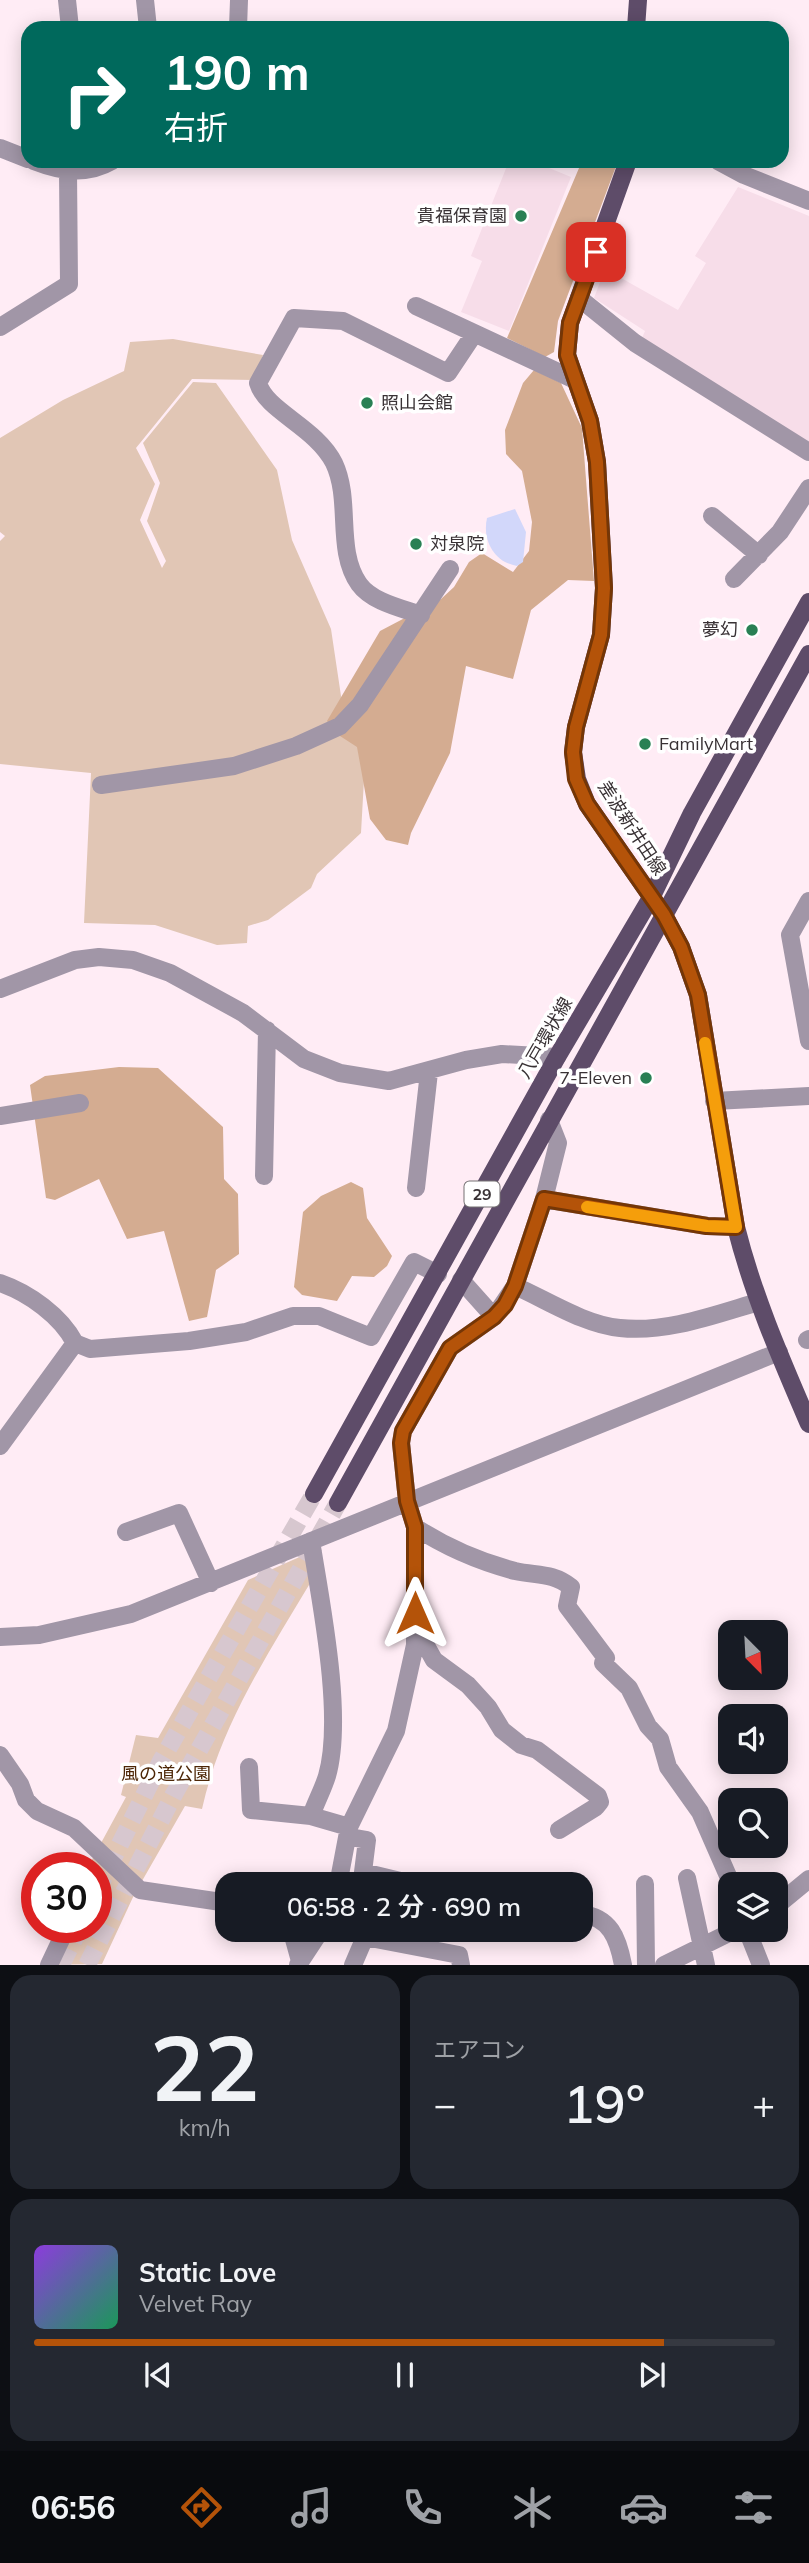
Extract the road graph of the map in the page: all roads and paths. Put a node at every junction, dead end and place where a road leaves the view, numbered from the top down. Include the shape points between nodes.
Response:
1 (67, 0) edge
2 (145, 0) edge
3 (239, 0) edge
4 (638, 0) edge
5 (69, 21) edge
6 (147, 21) edge
7 (238, 21) edge
8 (636, 21) edge
9 (0, 148) edge
10 (21, 156) edge
11 (77, 168) edge
12 (625, 168) edge
13 (730, 168) edge
14 (809, 201) edge
15 (579, 298) junction
16 (416, 306) dead end
17 (0, 327) edge
18 (474, 334) junction
19 (573, 379) junction
20 (809, 452) edge
21 (809, 488) edge
22 (712, 516) dead end
23 (759, 555) junction
24 (450, 569) dead end
25 (734, 579) dead end
26 (809, 602) edge
27 (421, 615) junction
28 (809, 654) edge
29 (101, 786) dead end
30 (652, 896) junction
31 (809, 901) edge
32 (664, 915) junction
33 (0, 989) edge
34 (267, 1030) junction
35 (809, 1041) edge
36 (557, 1057) junction
37 (429, 1072) junction
38 (809, 1096) edge
39 (714, 1101) junction
40 (80, 1104) dead end
41 (0, 1116) edge
42 (549, 1120) junction
43 (264, 1176) dead end
44 (416, 1188) dead end
45 (544, 1199) junction
46 (736, 1227) junction
47 (438, 1274) junction
48 (461, 1280) junction
49 (0, 1283) edge
50 (515, 1286) junction
51 (758, 1302) junction
52 (494, 1317) junction
53 (75, 1343) junction
54 (779, 1352) junction
55 (809, 1424) edge
56 (0, 1446) edge
57 (314, 1494) tunnel mouth
58 (407, 1501) junction
59 (338, 1503) tunnel mouth
60 (415, 1527) junction
61 (126, 1532) dead end
62 (312, 1541) junction
63 (211, 1583) junction
64 (415, 1626) junction
65 (0, 1637) edge
66 (0, 1755) edge
67 (249, 1767) dead end
68 (311, 1816) junction
69 (559, 1830) dead end
70 (349, 1832) junction
71 (93, 1852) edge
72 (112, 1870) edge
73 (341, 1872) edge
74 (363, 1872) edge
75 (726, 1872) edge
76 (687, 1878) dead end
77 (809, 1880) edge
78 (645, 1884) dead end
79 (788, 1897) edge
80 (215, 1901) edge
81 (593, 1918) edge
82 (718, 1938) edge
83 (294, 1942) edge
84 (313, 1942) edge
85 (752, 1942) edge
86 (59, 1943) edge
87 (701, 1947) junction
88 (299, 1963) edge
89 (49, 1965) edge
90 (352, 1965) edge
91 (461, 1965) edge
92 (623, 1965) edge
93 (646, 1965) edge
94 (664, 1965) edge
95 (706, 1965) edge
96 (761, 1965) edge

1 - 5 street
2 - 6 street
3 - 7 street
4 - 8 main road
9 - 10 street
11 - 17 street via 69,284
12 - 15 main road, 差波新井田線
13 - 14 street
15 - 19 main road, 差波新井田線 via 570,323 567,355
15 - 20 street via 635,343
16 - 18 street
18 - 19 street
18 - 27 street via 448,373 343,321 294,318 257,383 261,396 304,426 324,446 335,466 349,563 360,585 380,600
19 - 30 main road, 差波新井田線 via 590,421 597,462 604,588 601,635 576,727 576,779 587,804
21 - 23 street
22 - 23 street
23 - 25 street
24 - 27 street
26 - 30 main road, 八戸環状線 / 29 via 692,813
27 - 29 street via 360,705 340,726 234,766
28 - 32 main road, 29
30 - 32 main road, 差波新井田線
30 - 36 main road, 八戸環状線 / 29
31 - 35 street via 790,935
32 - 39 main road, 差波新井田線 via 698,995
32 - 42 main road, 29
33 - 34 street via 75,960 133,960 170,973
34 - 37 street via 304,1059 340,1073 389,1081
34 - 43 street
36 - 37 street via 502,1054
36 - 47 main road, 八戸環状線 / 29
37 - 44 street
38 - 39 street
39 - 46 main road, 差波新井田線
40 - 41 street
42 - 45 street via 558,1143
42 - 48 main road, 29
45 - 46 street
45 - 50 street
46 - 51 main road, 差波新井田線
47 - 53 street via 414,1262 371,1337 319,1315 293,1315 246,1332 189,1341 89,1349
47 - 57 main road, 八戸環状線 / 29
48 - 52 street
48 - 59 main road, 29
49 - 53 street via 18,1289 46,1310 69,1330
50 - 51 street via 598,1323 621,1328 679,1324
50 - 52 street
51 - 54 main road, 差波新井田線
52 - 58 street via 450,1348 403,1431
53 - 56 street
54 - 55 main road, 差波新井田線
54 - 58 street
58 - 60 street
58 - 62 street
60 - 64 street
60 - 75 street via 438,1542 514,1570 558,1577 572,1587 567,1606 606,1658 603,1663 629,1688 648,1726 660,1739 668,1767 700,1812
61 - 63 street via 179,1513
62 - 63 street
62 - 68 street via 329,1664 332,1740 327,1774
63 - 65 street via 86,1626
64 - 69 street via 434,1660 468,1685 502,1730 598,1796 596,1807
64 - 70 street via 396,1731
66 - 71 street via 26,1800 37,1811 75,1828
67 - 68 street via 251,1810
68 - 70 street
70 - 73 street
70 - 74 street via 367,1840
72 - 80 street via 140,1890
76 - 87 street
77 - 79 street
78 - 93 street
81 - 92 street via 614,1932
82 - 87 street
83 - 88 street
84 - 88 street
85 - 96 street
86 - 89 street
87 - 94 street
87 - 95 street
90 - 91 street via 365,1937 459,1955

